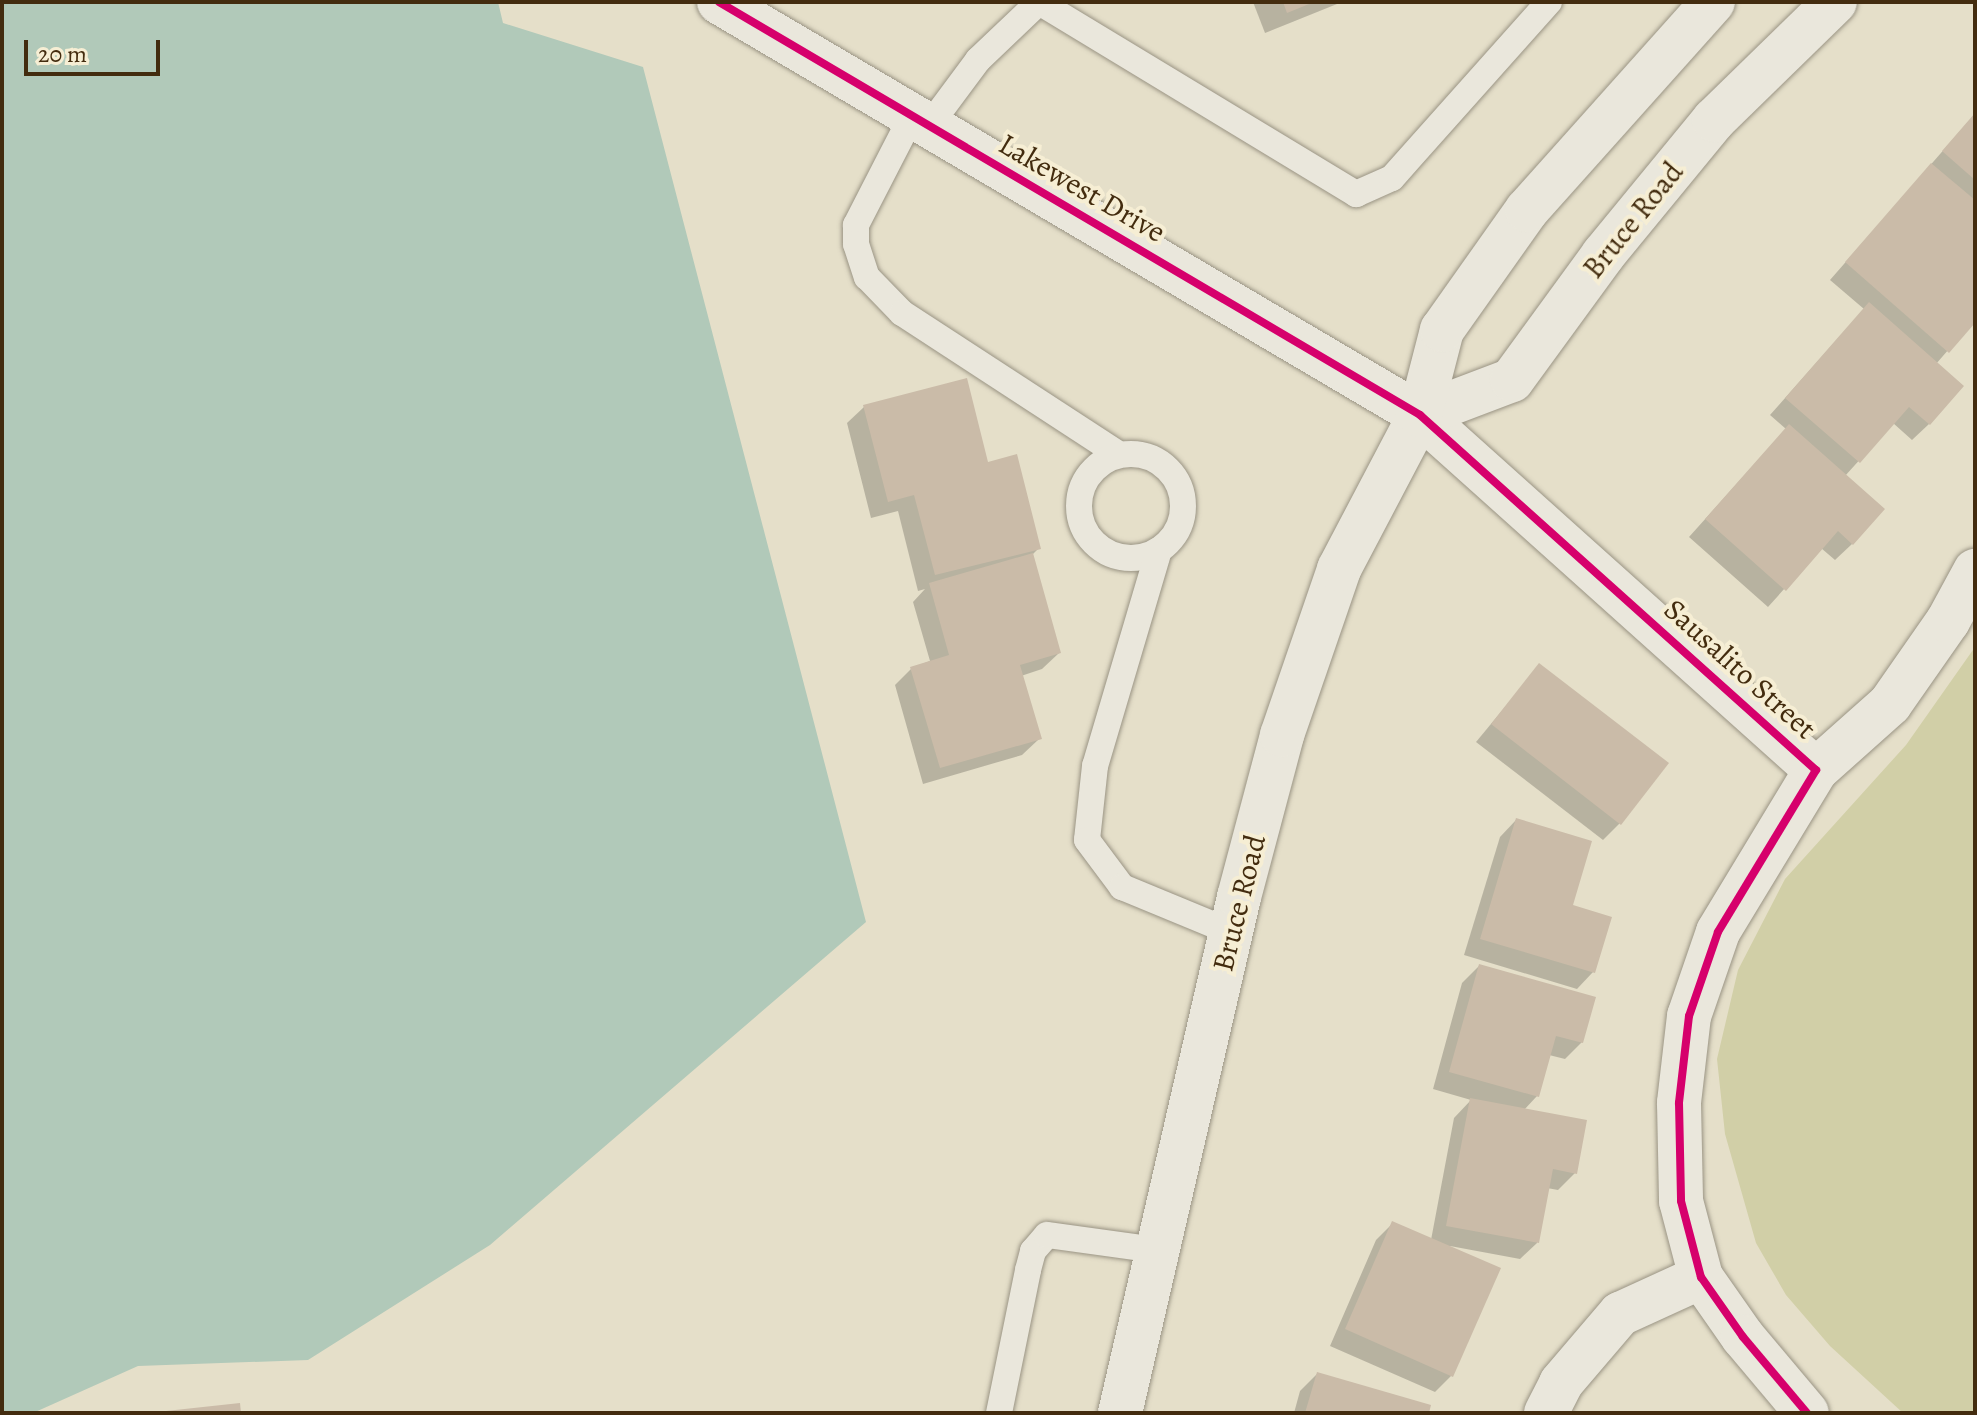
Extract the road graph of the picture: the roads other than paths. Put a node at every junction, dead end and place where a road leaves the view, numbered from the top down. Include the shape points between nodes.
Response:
1 (719, 2) edge
2 (1039, 2) edge
3 (1549, 2) edge
4 (1713, 2) edge
5 (1835, 2) edge
6 (921, 121) junction
7 (1420, 415) junction
8 (1118, 454) junction
9 (1159, 550) junction
10 (1975, 571) edge
11 (1816, 770) junction
12 (1231, 932) junction
13 (1157, 1250) junction
14 (1701, 1277) junction
15 (999, 1413) edge
16 (1120, 1413) edge
17 (1546, 1413) edge
18 (1807, 1413) edge

1 - 6 street, Lakewest Drive
2 - 3 lane via 1356,194 1392,178
2 - 6 lane
4 - 7 street, Bruce Road via 1527,210 1450,318 1442,330
5 - 7 street, Bruce Road via 1714,120 1603,255 1512,380
6 - 7 street, Lakewest Drive
6 - 8 lane via 856,225 867,277 902,313
7 - 11 street, Sausalito Street
7 - 12 street, Bruce Road via 1339,569 1282,735
8 - 9 lane via 1157,459 1181,487 1181,523
8 - 9 lane via 1100,462 1086,477 1079,516 1087,533 1112,555 1128,558
9 - 12 lane via 1095,766 1087,840 1122,887
10 - 11 street via 1948,621 1890,704
11 - 14 street, Sausalito Street via 1718,932 1689,1016 1679,1103 1681,1201
12 - 13 street, Bruce Road
13 - 15 lane via 1047,1235 1033,1251
13 - 16 street, Bruce Road
14 - 17 street via 1620,1314 1561,1383
14 - 18 street, Sausalito Street

